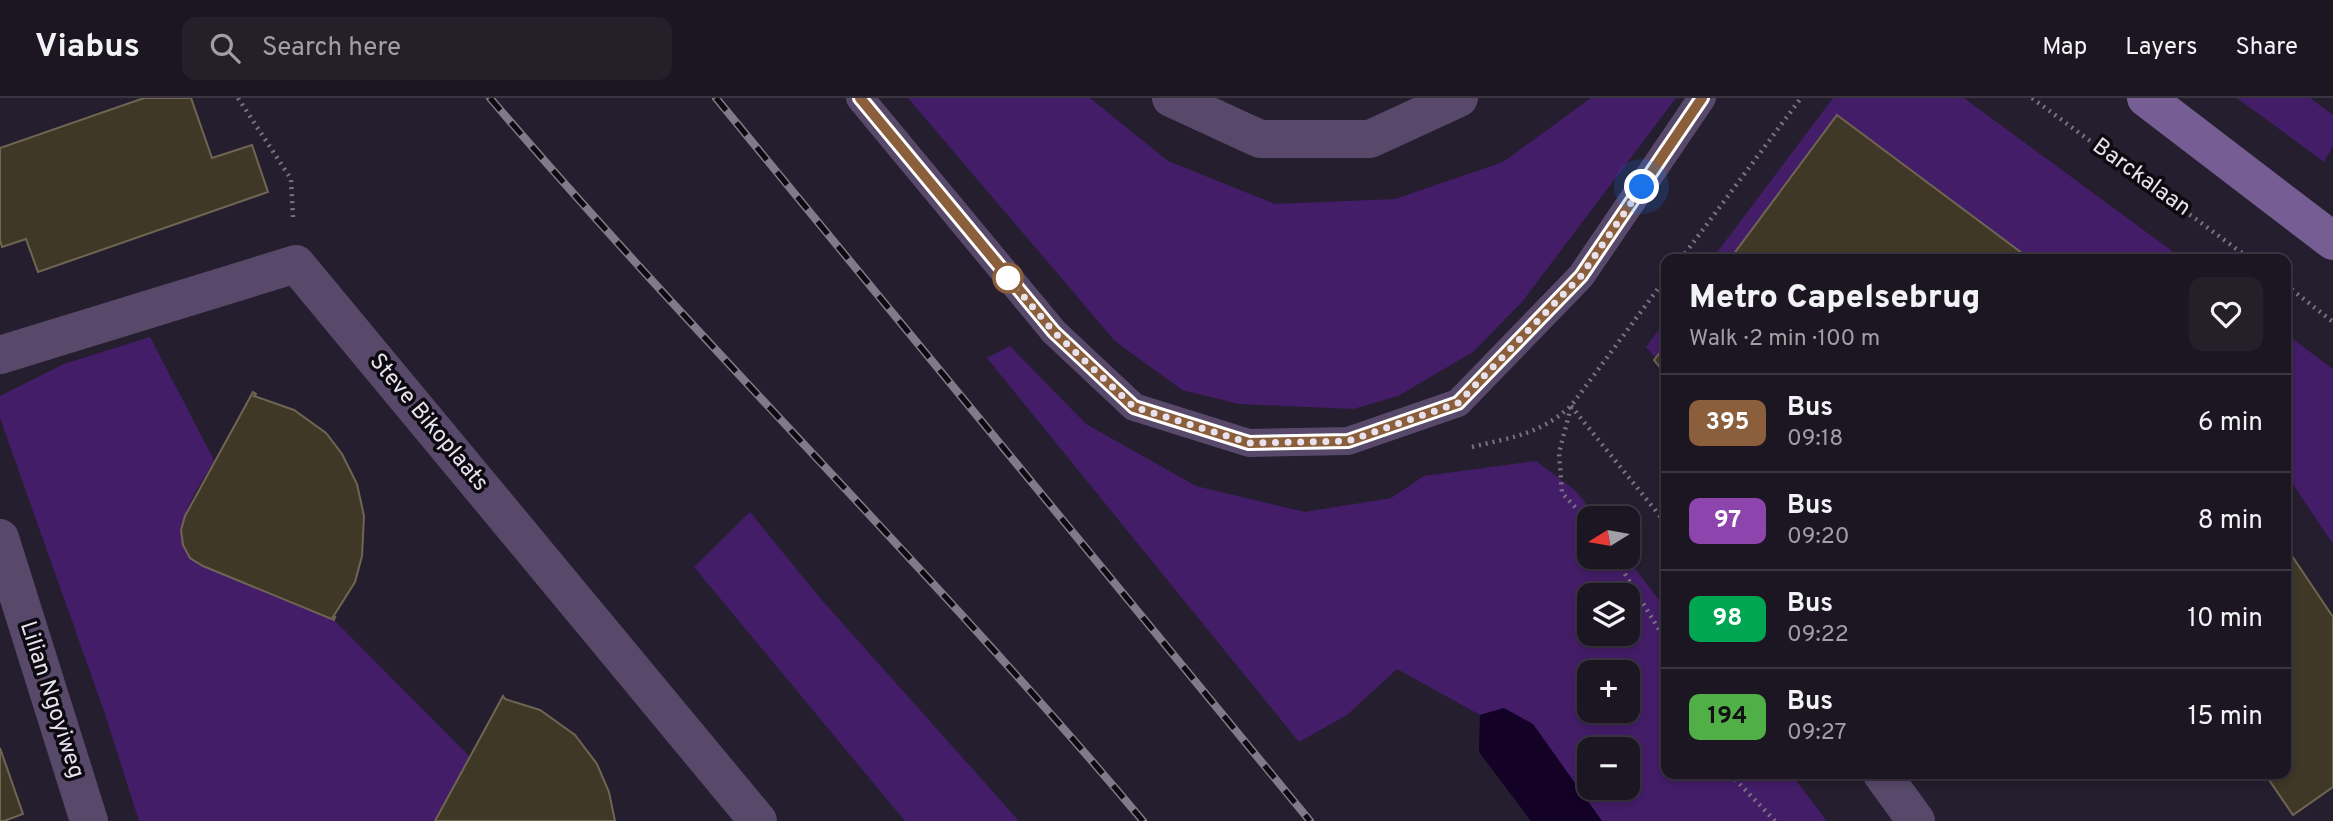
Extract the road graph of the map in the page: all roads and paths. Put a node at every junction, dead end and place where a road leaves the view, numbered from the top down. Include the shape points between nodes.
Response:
1 (238, 98) edge
2 (860, 98) edge
3 (1171, 98) edge
4 (1460, 98) edge
5 (1702, 98) edge
6 (1801, 98) edge
7 (2032, 98) edge
8 (2146, 98) edge
9 (2333, 241) edge
10 (1685, 254) edge
11 (2243, 254) edge
12 (296, 264) junction
13 (2291, 289) edge
14 (2333, 322) edge
15 (0, 355) edge
16 (1577, 509) edge
17 (1661, 516) edge
18 (0, 538) edge
19 (1622, 569) edge
20 (1661, 633) edge
21 (1735, 779) edge
22 (1886, 779) edge
23 (89, 821) edge
24 (758, 821) edge
25 (1775, 821) edge
26 (1916, 821) edge

1 - 12 path via 291,179
2 - 5 lane via 1054,332 1134,407 1249,443 1348,441 1458,403 1581,276
3 - 4 street via 1260,139 1370,139
6 - 10 path
7 - 11 path, Barckalaan
8 - 9 street
12 - 15 street
12 - 24 street, Steve Bikoplaats
13 - 14 path
16 - 17 path via 1562,493 1559,453 1571,406
18 - 23 street, Lilian Ngoyiweg
19 - 20 path
21 - 25 path
22 - 26 street

